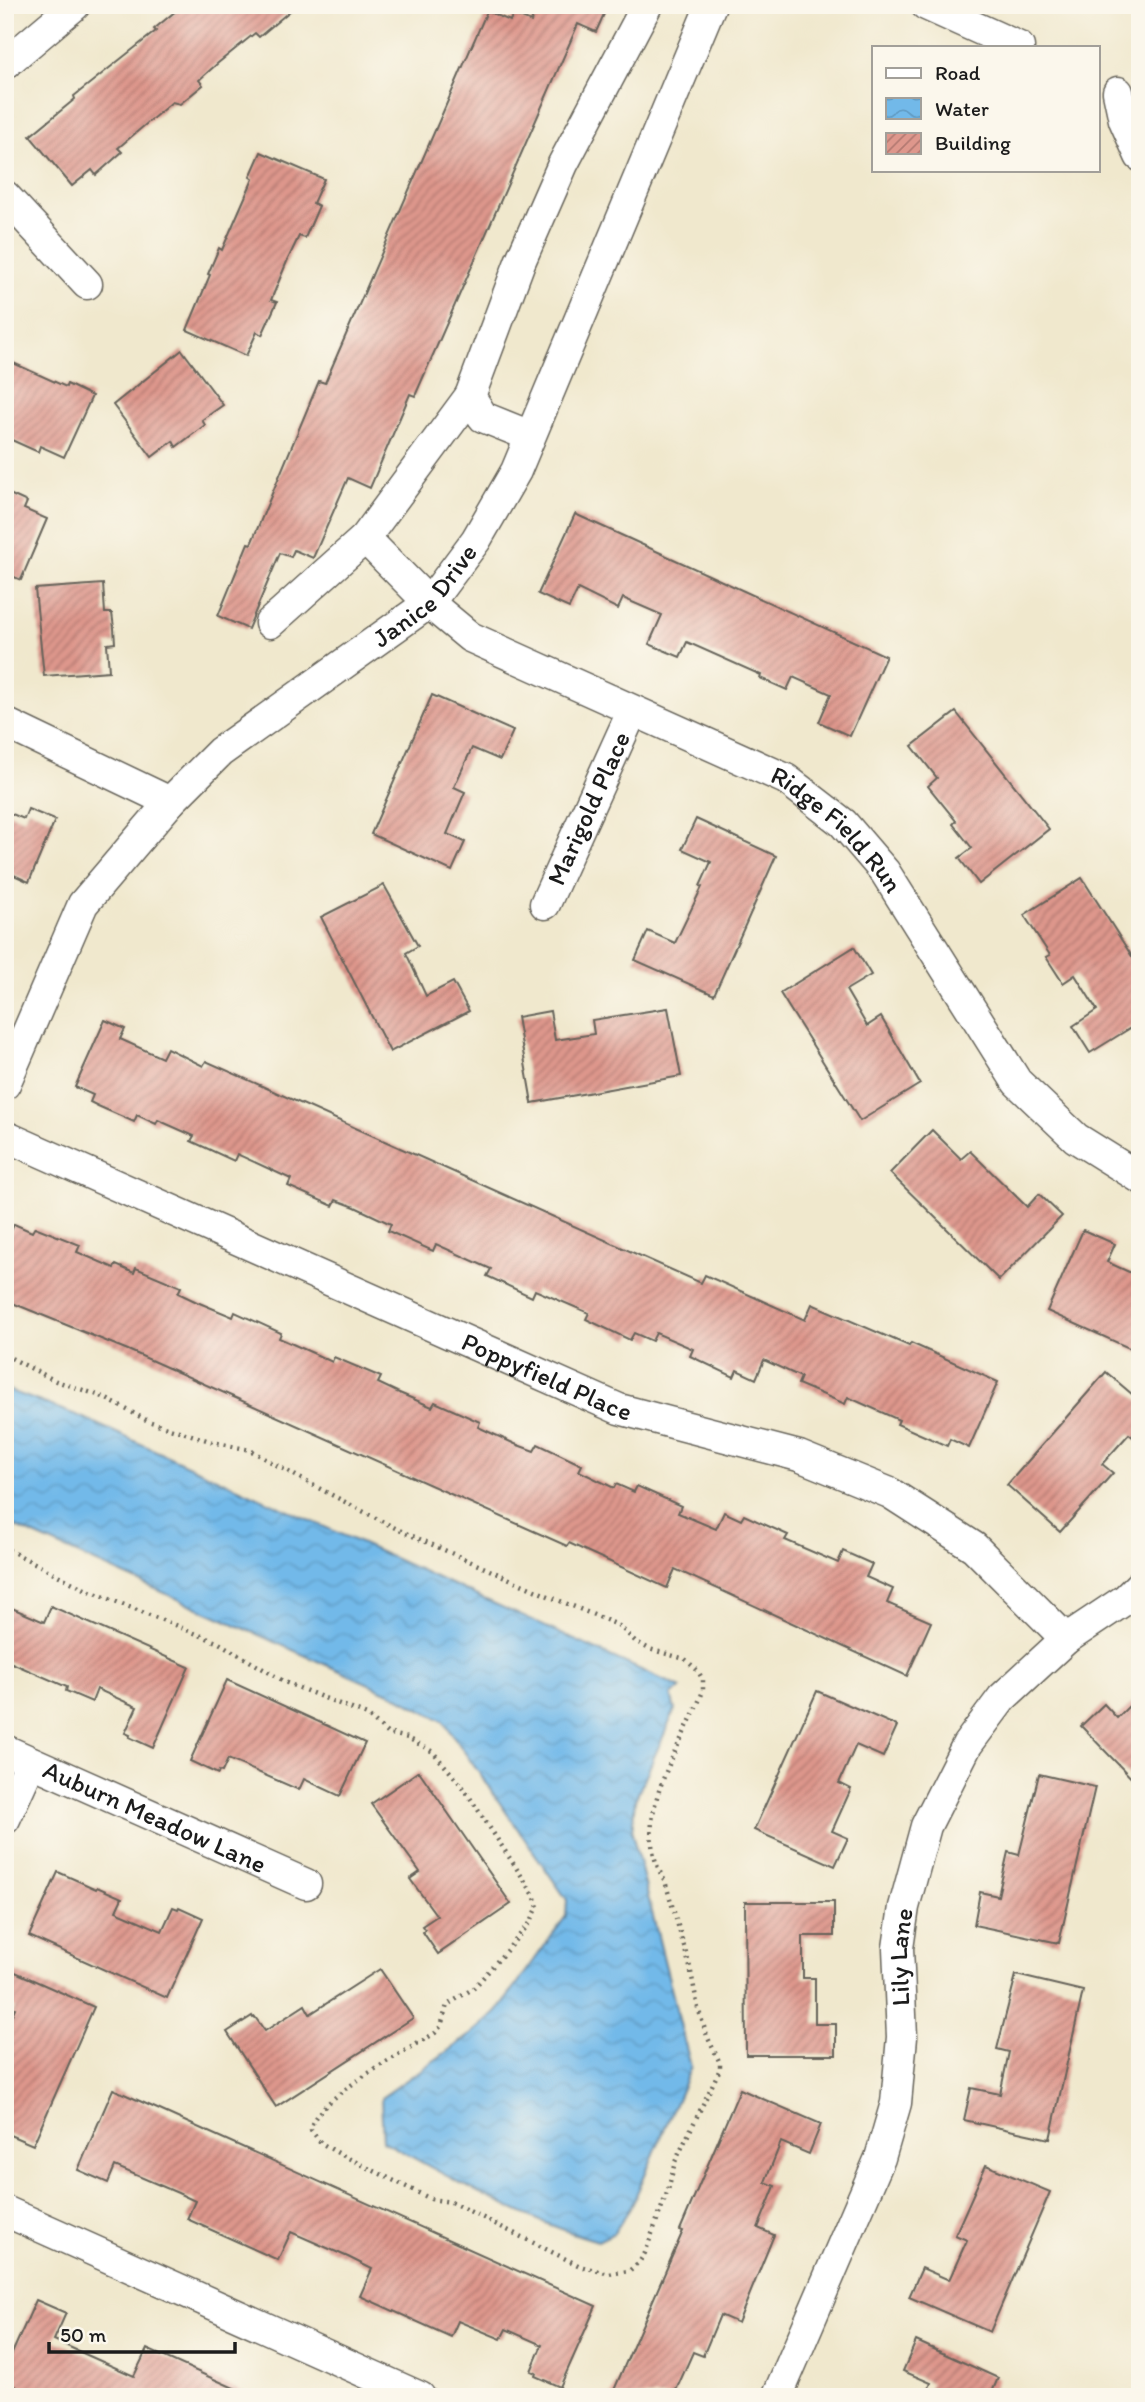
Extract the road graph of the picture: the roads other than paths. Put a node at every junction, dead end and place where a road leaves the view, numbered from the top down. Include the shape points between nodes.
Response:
1 (75, 5) edge
2 (647, 5) edge
3 (711, 5) edge
4 (926, 5) edge
5 (1017, 46) edge
6 (5, 64) edge
7 (1119, 92) edge
8 (1140, 156) edge
9 (5, 196) edge
10 (88, 284) dead end
11 (470, 396) junction
12 (530, 436) junction
13 (365, 538) junction
14 (429, 603) junction
15 (270, 623) dead end
16 (632, 712) junction
17 (5, 723) edge
18 (170, 802) junction
19 (545, 904) dead end
20 (5, 1084) edge
21 (5, 1136) edge
22 (1140, 1178) edge
23 (1140, 1586) edge
24 (1066, 1639) junction
25 (18, 1756) edge
26 (5, 1819) edge
27 (306, 1884) dead end
28 (5, 2211) edge
29 (421, 2397) edge
30 (777, 2397) edge

1 - 6 street
2 - 11 street via 563,164
3 - 12 street, Janice Drive
4 - 5 street
7 - 8 street via 1124,120
9 - 10 street
11 - 12 street via 483,417
11 - 13 street
12 - 14 street, Janice Drive via 516,471 476,540
13 - 14 street, Ridge Field Run
13 - 15 street
14 - 16 street, Ridge Field Run via 470,637
14 - 18 street, Janice Drive via 220,752
16 - 19 street, Marigold Place
16 - 22 street, Ridge Field Run via 786,779 844,823 885,872 1017,1082 1076,1138
17 - 18 street
18 - 20 street, Janice Drive via 83,904
21 - 24 street, Poppyfield Place via 619,1409 799,1456 890,1493 974,1547
23 - 24 street, Lily Lane
24 - 30 street, Lily Lane via 1002,1698 967,1745 926,1826 898,1948 902,2037 896,2103 880,2158
25 - 26 street
25 - 27 street, Auburn Meadow Lane
28 - 29 street

